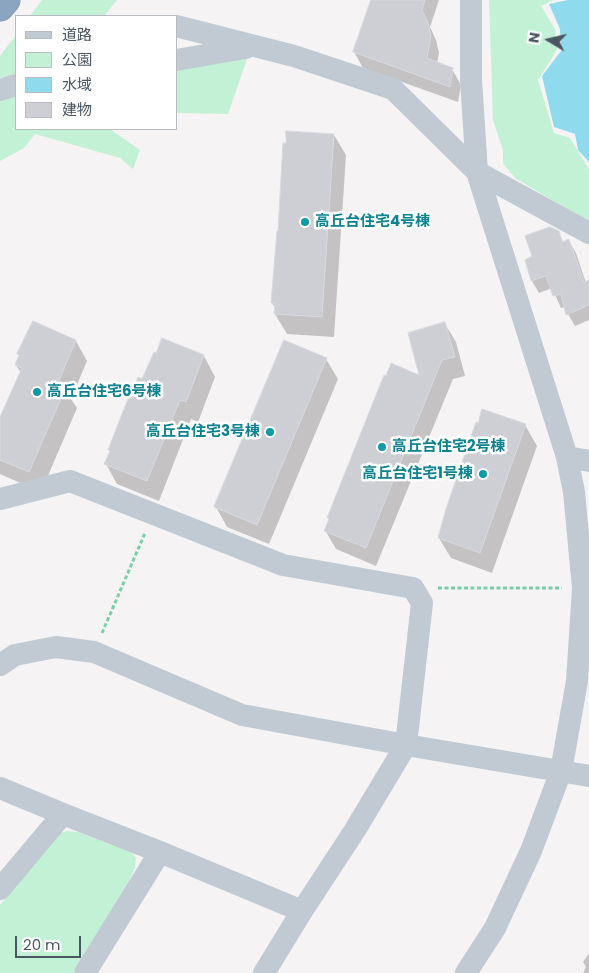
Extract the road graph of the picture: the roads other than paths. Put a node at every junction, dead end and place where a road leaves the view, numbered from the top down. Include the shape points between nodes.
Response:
1 (6, 0) edge
2 (471, 0) edge
3 (0, 7) edge
4 (178, 27) edge
5 (254, 46) junction
6 (178, 60) edge
7 (15, 85) edge
8 (0, 90) edge
9 (477, 172) junction
10 (589, 233) edge
11 (567, 457) junction
12 (589, 461) edge
13 (0, 499) edge
14 (0, 665) edge
15 (406, 745) junction
16 (561, 771) junction
17 (589, 776) edge
18 (0, 788) edge
19 (62, 814) junction
20 (160, 852) junction
21 (0, 889) edge
22 (302, 911) junction
23 (85, 973) edge
24 (264, 973) edge
25 (466, 973) edge

1 - 3 highway
2 - 9 street via 471,80
4 - 5 street
5 - 6 street
5 - 9 street via 394,89
7 - 8 street
9 - 10 street
9 - 11 street
11 - 12 street
11 - 16 street via 574,492 583,588 576,681
13 - 15 street via 70,481 283,565 413,588 422,603
14 - 15 street via 15,655 56,647 94,652 242,715
15 - 16 street
15 - 22 street via 356,830
16 - 17 street
16 - 25 street via 531,851 494,928
18 - 19 street
19 - 20 street
19 - 21 street
20 - 22 street
20 - 23 street
22 - 24 street

